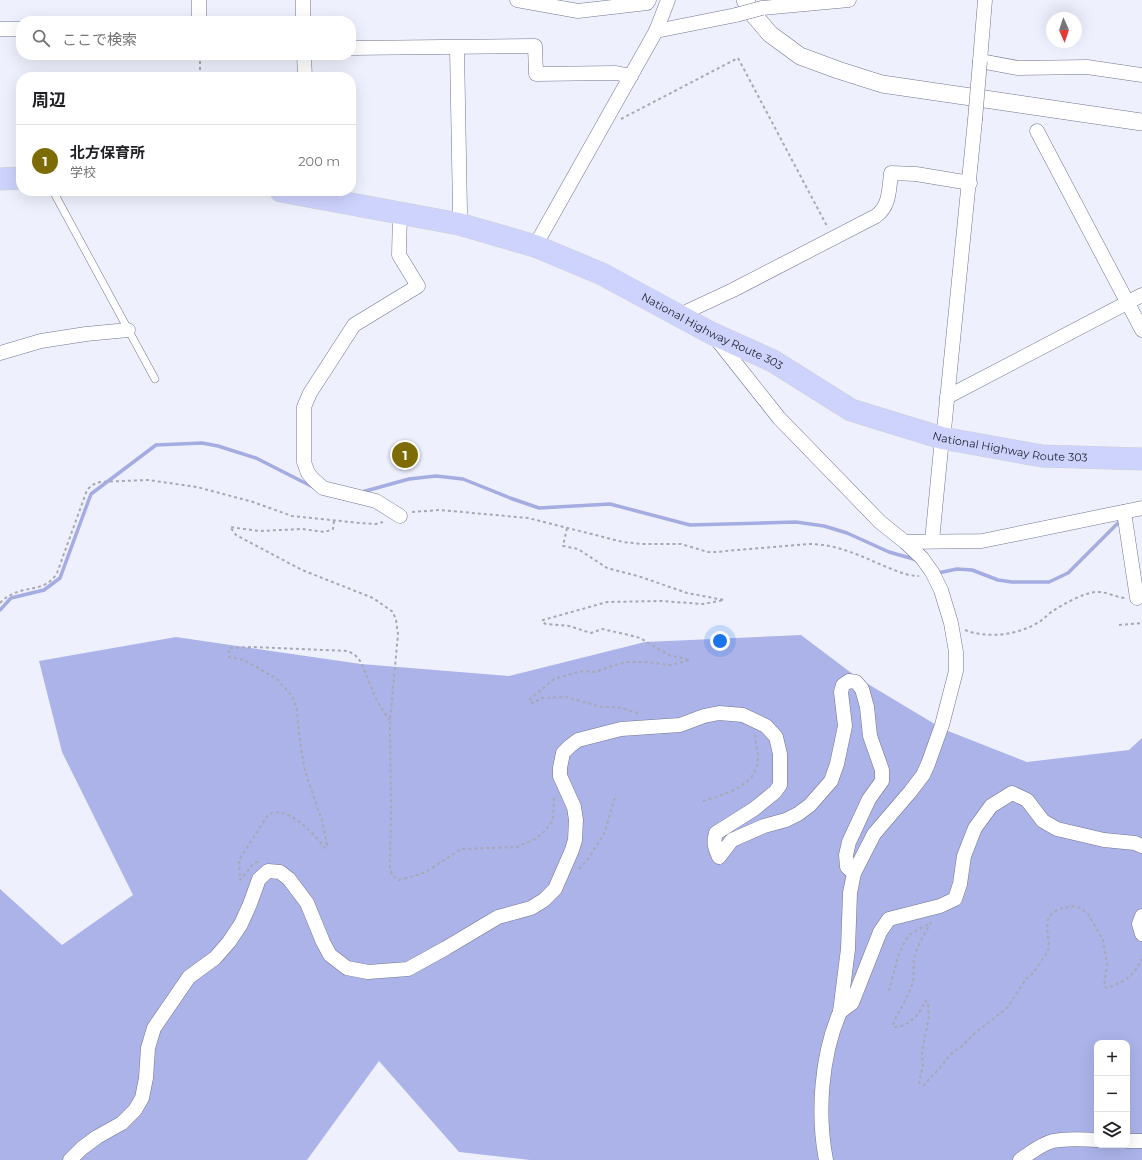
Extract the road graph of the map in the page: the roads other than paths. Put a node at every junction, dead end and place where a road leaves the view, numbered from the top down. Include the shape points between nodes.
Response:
1 (199, 0) edge
2 (303, 0) edge
3 (518, 0) edge
4 (649, 0) edge
5 (668, 0) edge
6 (745, 0) edge
7 (849, 0) edge
8 (985, 0) edge
9 (765, 5) edge
10 (199, 16) edge
11 (304, 16) edge
12 (0, 29) edge
13 (16, 29) edge
14 (656, 31) junction
15 (356, 48) edge
16 (457, 48) junction
17 (304, 60) edge
18 (980, 61) junction
19 (305, 72) edge
20 (1142, 75) edge
21 (631, 76) junction
22 (1142, 122) edge
23 (1037, 131) dead end
24 (16, 178) edge
25 (0, 179) edge
26 (970, 183) junction
27 (56, 196) edge
28 (318, 196) edge
29 (400, 213) junction
30 (459, 224) junction
31 (535, 246) junction
32 (1142, 295) edge
33 (1127, 302) junction
34 (683, 318) junction
35 (128, 330) junction
36 (1142, 330) edge
37 (711, 333) junction
38 (0, 353) edge
39 (155, 379) dead end
40 (947, 397) junction
41 (942, 438) junction
42 (1142, 459) edge
43 (1142, 508) edge
44 (1124, 512) junction
45 (400, 516) road end
46 (905, 542) junction
47 (932, 542) junction
48 (1137, 598) road end
49 (1142, 846) edge
50 (854, 873) junction
51 (1142, 916) edge
52 (1142, 934) edge
53 (840, 1012) junction
54 (1094, 1140) edge
55 (1130, 1141) edge
56 (1142, 1141) edge
57 (70, 1160) edge
58 (826, 1160) edge
59 (1020, 1160) edge

1 - 10 street
2 - 11 street
3 - 4 street via 578,11 647,3
5 - 14 street
6 - 22 street via 770,34 800,56 882,84
7 - 9 street
8 - 18 street
9 - 14 street, bridge via 736,15
12 - 13 street
14 - 21 street
15 - 16 street
16 - 21 street via 535,46 536,74 616,72
16 - 30 street
17 - 19 street
18 - 20 street via 1018,68 1087,66
18 - 26 street, bridge
21 - 31 street
23 - 33 street
24 - 25 highway
26 - 34 street via 916,174 891,173 886,203 883,211 876,216 688,311
26 - 40 street
27 - 35 lane
28 - 29 highway, National Highway Route 303
29 - 30 highway, National Highway Route 303
29 - 45 street via 399,255 418,286 354,325 310,393 304,407 304,462 308,473 322,488 376,501
30 - 31 highway, National Highway Route 303
31 - 34 highway, National Highway Route 303 via 602,274
32 - 33 street
33 - 36 street
33 - 40 street
34 - 37 highway, National Highway Route 303
35 - 38 street via 41,341
35 - 39 lane
37 - 41 highway, National Highway Route 303 via 772,361 851,410
37 - 46 street via 778,418 880,522
40 - 41 street
41 - 42 highway, National Highway Route 303 via 1042,456
41 - 47 street
43 - 44 street
44 - 47 street via 982,541
44 - 48 street
46 - 47 street
46 - 50 street via 922,558 941,590 956,652 956,671 942,725 923,775 874,834
49 - 53 street via 1057,829 1043,821 1027,800 1012,793 991,806 975,828 964,856 955,899 940,906 889,919 880,932 852,1003
50 - 53 street
50 - 57 street via 847,867 849,842 869,799 882,781 882,770 870,736 867,707 862,688 856,682 849,681 843,685 841,692 845,726 831,781 810,805 798,814 732,840 719,857 714,846 716,833 754,809 780,785 780,754 776,737 766,726 743,715 719,713 680,724 621,729 578,740 563,753 560,768 560,776 574,807 576,820 572,850 555,889 544,900 531,908 498,917 408,969 368,972 347,968 330,955 308,903 289,879 280,872 268,871 259,879 241,924 229,942 216,958 189,978 154,1028 148,1048 142,1098 135,1110 122,1124 97,1137
51 - 52 street via 1139,924
53 - 58 street via 826,1059 824,1079 822,1107
54 - 59 street via 1052,1142
55 - 56 street

